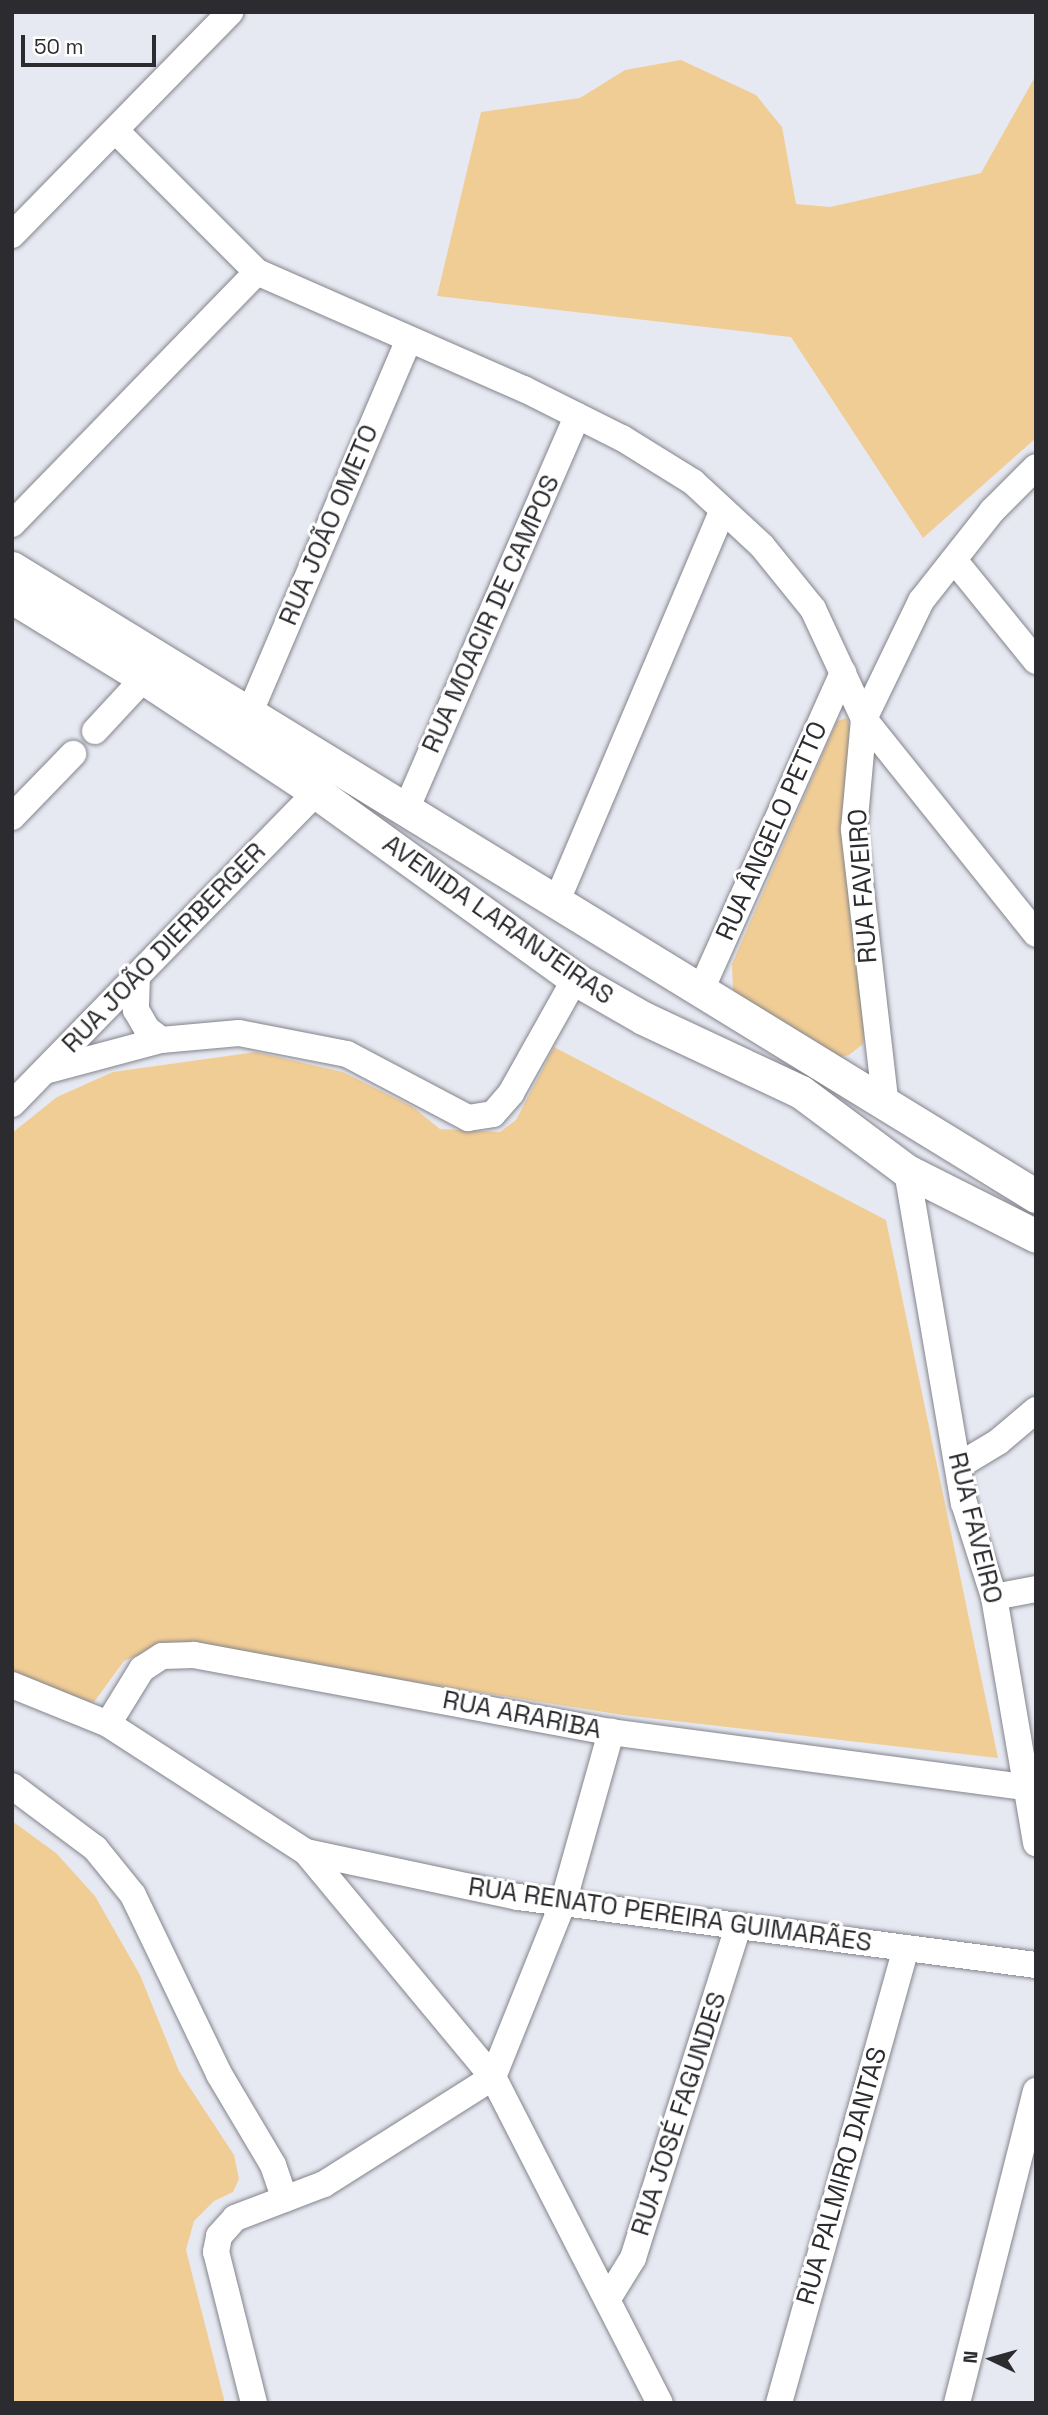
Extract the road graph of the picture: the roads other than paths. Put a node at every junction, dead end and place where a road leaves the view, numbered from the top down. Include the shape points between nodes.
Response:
1 (230, 12) edge
2 (116, 131) junction
3 (12, 236) edge
4 (257, 272) junction
5 (409, 339) junction
6 (577, 416) junction
7 (1036, 467) edge
8 (723, 510) junction
9 (12, 524) edge
10 (954, 560) junction
11 (12, 568) edge
12 (12, 597) edge
13 (1036, 662) edge
14 (843, 672) junction
15 (144, 678) junction
16 (250, 712) junction
17 (864, 719) junction
18 (95, 731) dead end
19 (73, 754) dead end
20 (316, 792) junction
21 (405, 812) junction
22 (12, 817) edge
23 (556, 903) junction
24 (1036, 934) edge
25 (562, 970) junction
26 (136, 976) junction
27 (701, 990) junction
28 (643, 1018) junction
29 (161, 1040) junction
30 (45, 1070) junction
31 (12, 1104) edge
32 (887, 1107) junction
33 (907, 1171) junction
34 (1036, 1196) edge
35 (1036, 1236) edge
36 (1036, 1410) edge
37 (958, 1466) junction
38 (1036, 1590) edge
39 (994, 1597) junction
40 (12, 1685) edge
41 (108, 1724) junction
42 (611, 1732) junction
43 (1029, 1777) edge
44 (12, 1786) edge
45 (1036, 1843) edge
46 (306, 1852) junction
47 (563, 1903) junction
48 (738, 1926) junction
49 (906, 1948) junction
50 (1036, 1965) edge
51 (493, 2077) junction
52 (1036, 2091) edge
53 (285, 2199) junction
54 (609, 2297) junction
55 (254, 2403) edge
56 (660, 2403) edge
57 (779, 2403) edge
58 (957, 2403) edge

1 - 2 street
2 - 3 street
2 - 4 street
4 - 5 street
4 - 9 street
5 - 6 street
5 - 16 street, RUA JOÃO OMETO
6 - 8 street via 693,482
6 - 21 street, RUA MOACIR DE CAMPOS
7 - 10 street, RUA FAVEIRO via 992,511
8 - 14 street via 762,546 813,609
8 - 23 street
10 - 13 street
10 - 17 street, RUA FAVEIRO via 921,601
11 - 16 main road, AVENIDA LARANJEIRAS
12 - 15 main road, AVENIDA LARANJEIRAS
14 - 17 street
14 - 27 street, RUA ÂNGELO PETTO
15 - 18 street
15 - 20 main road, AVENIDA LARANJEIRAS
16 - 21 main road, AVENIDA LARANJEIRAS
17 - 24 street
17 - 32 street, RUA FAVEIRO via 854,829
19 - 22 street
20 - 25 main road, AVENIDA LARANJEIRAS
20 - 26 street, RUA JOÃO DIERBERGER
21 - 23 main road, AVENIDA LARANJEIRAS
23 - 25 main road via 549,925
23 - 27 main road, AVENIDA LARANJEIRAS
25 - 28 main road, AVENIDA LARANJEIRAS
25 - 29 street via 511,1093 493,1114 468,1118 347,1054 296,1041 239,1033
26 - 29 street via 136,1010 147,1029
26 - 30 street, RUA JOÃO DIERBERGER
27 - 28 main road via 696,1009 687,1019 674,1023
27 - 32 main road, AVENIDA LARANJEIRAS
28 - 33 main road, AVENIDA LARANJEIRAS via 801,1093
29 - 30 street
30 - 31 street, RUA JOÃO DIERBERGER
32 - 34 main road, AVENIDA LARANJEIRAS
33 - 35 main road, AVENIDA LARANJEIRAS
33 - 37 street, RUA FAVEIRO
36 - 37 street via 999,1442
37 - 39 street, RUA FAVEIRO via 964,1503
38 - 39 street
39 - 43 street, RUA FAVEIRO
40 - 41 street
41 - 42 street, RUA ARARIBA via 142,1669 162,1656 178,1654
41 - 46 street
42 - 43 street, RUA ARARIBA via 972,1777
42 - 47 street
43 - 45 street, RUA FAVEIRO
44 - 53 street via 95,1848 133,1895 193,2024 273,2165
46 - 47 street, RUA RENATO PEREIRA GUIMARÃES
46 - 51 street
47 - 48 street, RUA RENATO PEREIRA GUIMARÃES
47 - 51 street
48 - 49 street, RUA RENATO PEREIRA GUIMARÃES
48 - 54 street, RUA JOSÉ FAGUNDES via 633,2258
49 - 50 street, RUA RENATO PEREIRA GUIMARÃES
49 - 57 street, RUA PALMIRO DANTAS
51 - 53 street via 324,2184
51 - 54 street
52 - 58 street
53 - 55 street via 235,2218 217,2244
54 - 56 street

